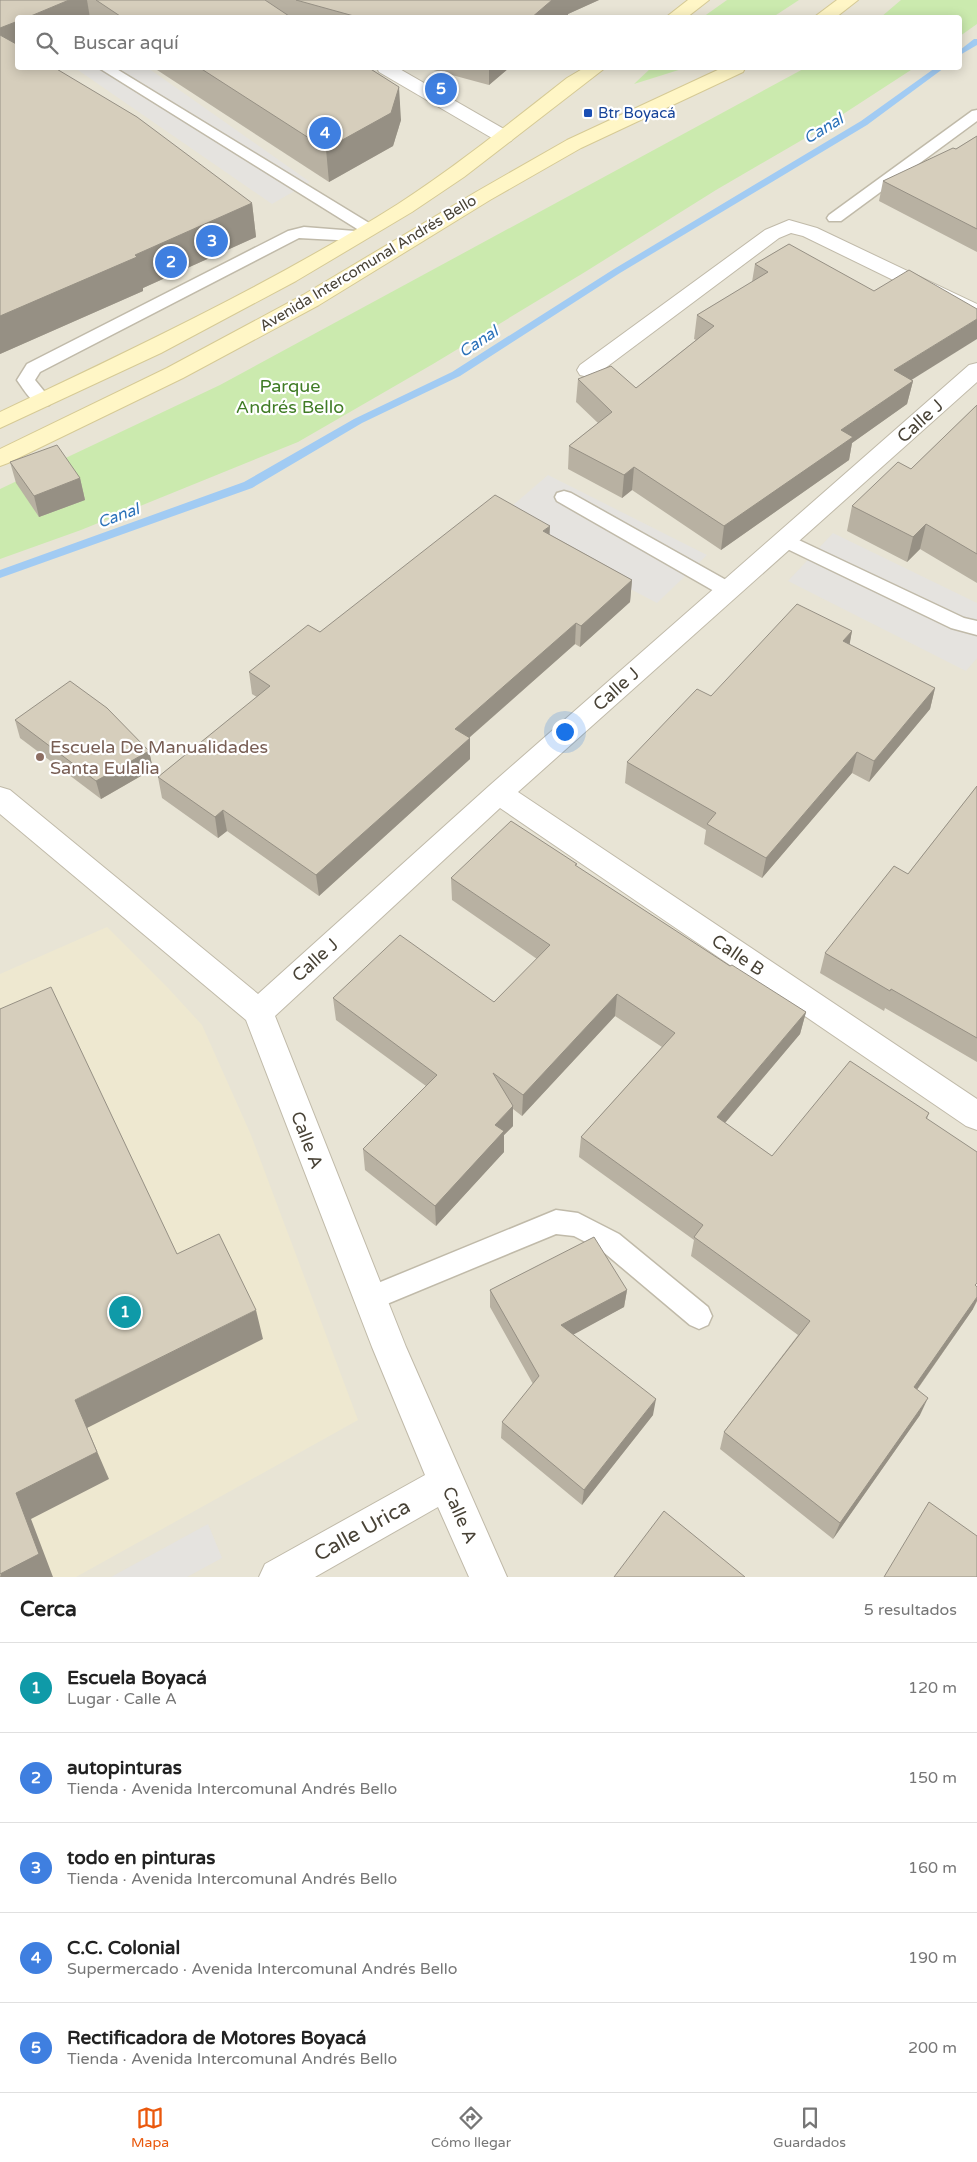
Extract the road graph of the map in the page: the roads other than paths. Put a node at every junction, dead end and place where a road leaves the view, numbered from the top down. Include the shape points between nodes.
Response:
1 (700, 0) edge
2 (849, 0) edge
3 (678, 15) edge
4 (826, 15) edge
5 (109, 70) edge
6 (389, 70) edge
7 (593, 70) edge
8 (732, 70) edge
9 (977, 114) edge
10 (504, 137) junction
11 (835, 218) dead end
12 (361, 233) junction
13 (977, 312) edge
14 (588, 370) dead end
15 (977, 370) edge
16 (43, 401) junction
17 (0, 422) edge
18 (0, 458) edge
19 (564, 497) dead end
20 (786, 540) junction
21 (728, 590) junction
22 (977, 628) edge
23 (500, 793) junction
24 (0, 798) edge
25 (258, 1012) junction
26 (977, 1116) edge
27 (370, 1299) junction
28 (699, 1316) dead end
29 (446, 1483) junction
30 (278, 1577) edge
31 (488, 1577) edge

1 - 3 main road
2 - 4 main road
5 - 12 lane
6 - 10 street
7 - 10 main road, Avenida Intercomunal Andrés Bello
8 - 18 main road, Avenida Intercomunal Andrés Bello via 574,144 311,300 175,373
9 - 11 lane
10 - 12 main road, Avenida Intercomunal Andrés Bello via 405,208
12 - 16 main road, Avenida Intercomunal Andrés Bello via 227,310
12 - 16 lane via 294,234 33,368 26,380
13 - 14 street via 810,232 788,226 772,234
15 - 20 street, Calle J
16 - 17 main road, Avenida Intercomunal Andrés Bello
19 - 21 lane
20 - 21 street, Calle J
20 - 22 lane via 958,623
21 - 23 street, Calle J
23 - 25 street, Calle J
23 - 26 street, Calle B
24 - 25 street, Calle A
25 - 27 street, Calle A
27 - 28 lane via 448,1264 556,1222 578,1225 610,1242
27 - 29 street, Calle A
29 - 30 street, Calle Urica
29 - 31 street, Calle A

